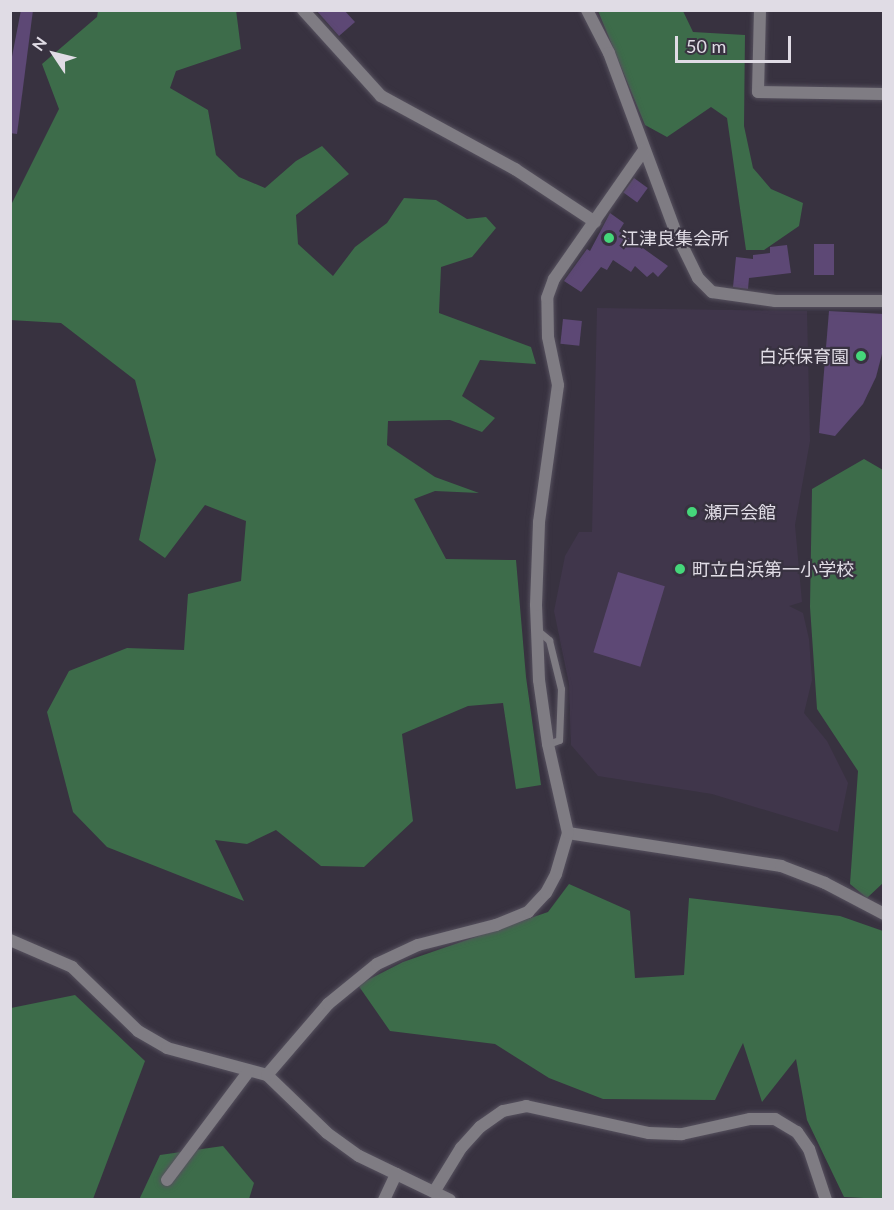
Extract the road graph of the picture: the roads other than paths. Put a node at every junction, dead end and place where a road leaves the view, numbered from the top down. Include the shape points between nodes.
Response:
1 (303, 10) edge
2 (587, 10) edge
3 (760, 10) edge
4 (884, 94) edge
5 (644, 150) junction
6 (595, 222) junction
7 (884, 301) edge
8 (537, 630) junction
9 (548, 744) junction
10 (568, 833) junction
11 (884, 914) edge
12 (10, 940) edge
13 (248, 1072) junction
14 (267, 1075) junction
15 (396, 1174) junction
16 (167, 1180) dead end
17 (434, 1192) junction
18 (384, 1200) edge
19 (450, 1200) edge
20 (826, 1200) edge

1 - 6 street via 381,96 515,169
2 - 5 street via 609,53
3 - 4 street via 758,92
5 - 6 street
5 - 7 street via 676,233 698,278 712,292 776,301
6 - 8 street via 554,279 547,298 548,337 558,385 539,522
8 - 9 street
8 - 9 lane via 549,640 561,689 559,740
9 - 10 street
10 - 11 street via 781,866 825,883
10 - 14 street via 556,874 528,912 496,925 418,945 377,964 328,1004
12 - 13 street via 72,967 138,1031 167,1048
13 - 14 street
13 - 16 street
14 - 15 street via 327,1133 359,1156
15 - 17 street
15 - 18 street
17 - 19 street
17 - 20 street via 461,1148 480,1127 503,1111 526,1106 649,1134 682,1134 750,1119 775,1119 797,1131 809,1149

